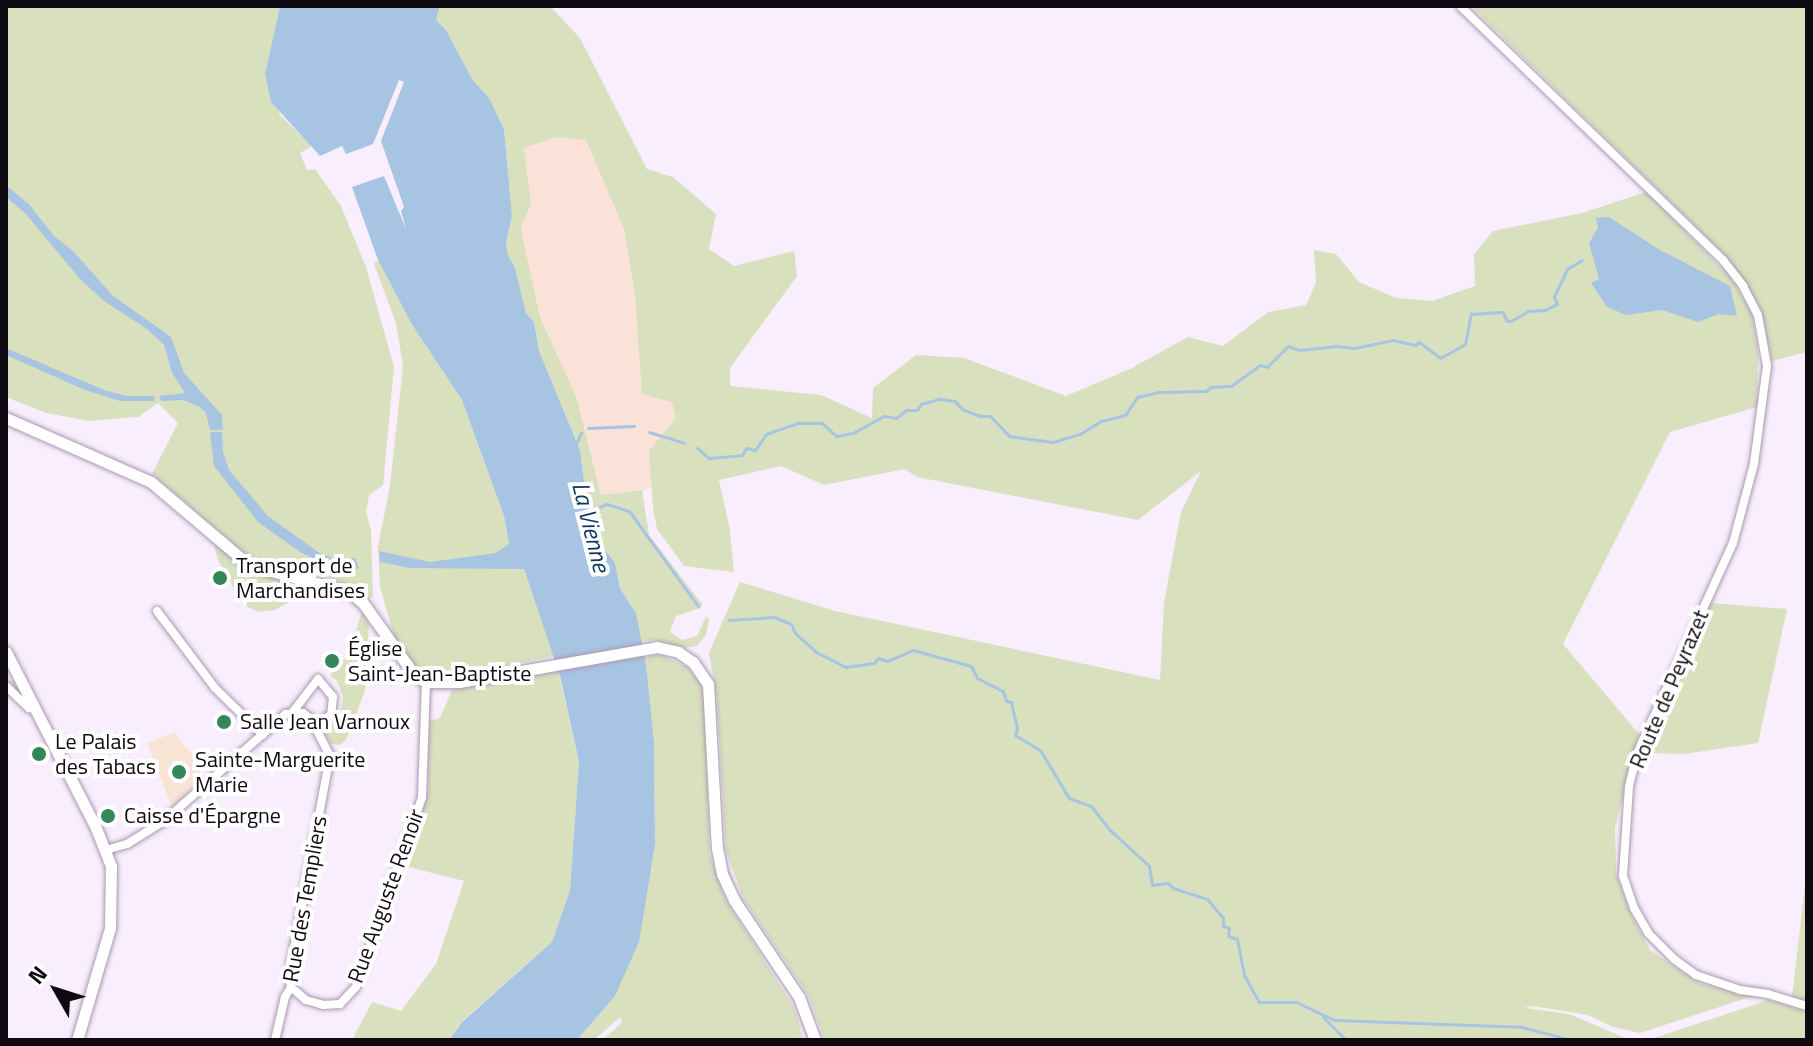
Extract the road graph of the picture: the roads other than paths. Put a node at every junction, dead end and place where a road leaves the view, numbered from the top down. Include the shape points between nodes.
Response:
1 (1460, 6) edge
2 (6, 418) edge
3 (157, 611) dead end
4 (6, 652) edge
5 (426, 682) junction
6 (6, 686) edge
7 (35, 707) junction
8 (292, 713) junction
9 (315, 725) junction
10 (263, 735) junction
11 (106, 850) junction
12 (291, 987) junction
13 (1807, 1006) edge
14 (77, 1040) edge
15 (275, 1040) edge
16 (815, 1040) edge

1 - 13 street, Route de Peyrazet via 1723,260 1758,315 1767,366 1754,464 1733,543 1637,754 1629,787 1623,876 1649,934 1696,975
2 - 5 main road via 151,482 249,565 350,592 413,673
3 - 10 street via 215,688
4 - 7 main road
5 - 12 street, Rue Auguste Renoir via 422,797 356,987 340,1004 323,1005
5 - 16 main road via 459,682 647,649 678,652 705,675 722,874 799,997
6 - 7 street via 29,708
7 - 11 main road
8 - 9 street via 303,713
8 - 9 street via 318,679 333,697 331,715
8 - 10 street
9 - 12 street, Rue des Templiers via 330,756
10 - 11 street via 164,821 127,844
11 - 14 main road via 113,883 110,928
12 - 15 street, Rue des Templiers

